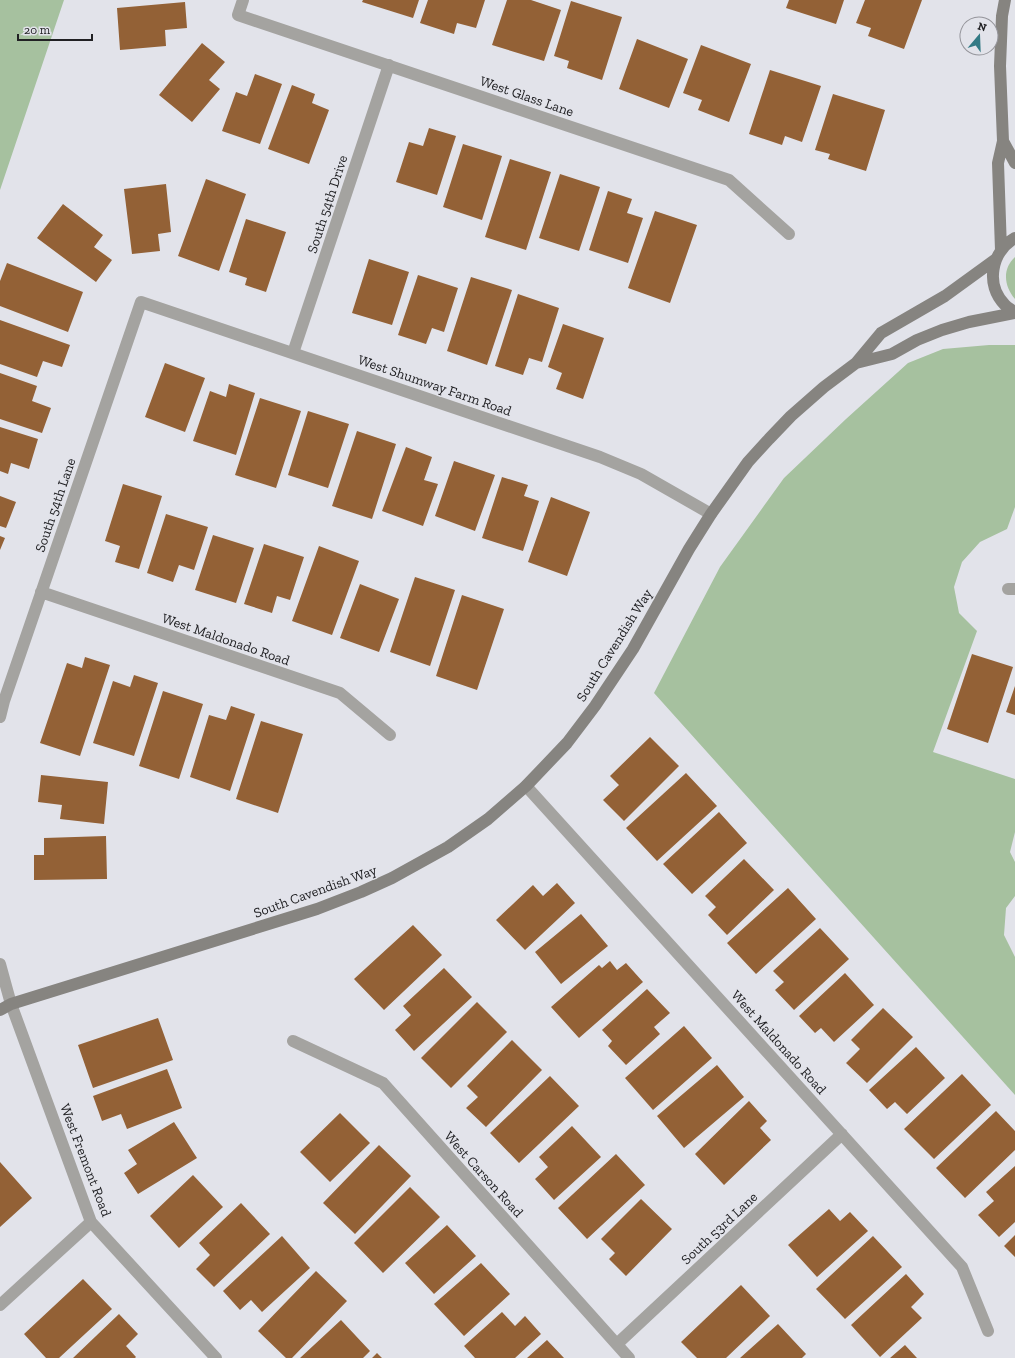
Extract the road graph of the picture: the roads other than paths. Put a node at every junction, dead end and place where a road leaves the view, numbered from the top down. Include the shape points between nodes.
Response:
1 (243, 0) edge
2 (1005, 0) edge
3 (389, 65) junction
4 (1003, 141) junction
5 (1015, 163) edge
6 (789, 234) dead end
7 (1015, 238) edge
8 (998, 255) junction
9 (141, 302) joint
10 (1015, 313) edge
11 (293, 354) junction
12 (856, 363) junction
13 (711, 514) junction
14 (41, 592) junction
15 (0, 717) edge
16 (390, 735) dead end
17 (526, 786) junction
18 (0, 964) edge
19 (6, 1007) edge
20 (293, 1041) dead end
21 (842, 1134) junction
22 (91, 1222) junction
23 (0, 1305) edge
24 (988, 1331) dead end
25 (617, 1344) junction
26 (216, 1358) edge
27 (629, 1358) edge

1 - 3 street, West Glass Lane via 238,15
2 - 4 street via 1000,66
3 - 6 street, West Glass Lane via 729,180
3 - 11 street, South 54th Drive
4 - 5 street
4 - 8 street via 998,163
7 - 8 street via 1009,241
8 - 10 street via 992,273 993,285 1005,306
8 - 12 street, South Cavendish Way via 945,296 880,333
9 - 11 street, West Shumway Farm Road
9 - 14 street, South 54th Lane
10 - 12 street, South Cavendish Way via 955,326 918,340 892,354
11 - 13 street, West Shumway Farm Road via 600,457 641,474
12 - 13 street, South Cavendish Way via 791,416 748,462
13 - 17 street, South Cavendish Way via 633,649 603,695 567,743
14 - 15 street, South 54th Lane
14 - 16 street, West Maldonado Road via 340,693
17 - 19 street, South Cavendish Way via 488,819 448,847 361,892
17 - 21 street, West Maldonado Road
18 - 19 street
19 - 22 street, West Fremont Road
20 - 25 street, West Carson Road via 382,1084
21 - 24 street, West Maldonado Road via 962,1267
21 - 25 street, South 53rd Lane
22 - 23 street
22 - 26 street, West Fremont Road
25 - 27 street, West Carson Road

